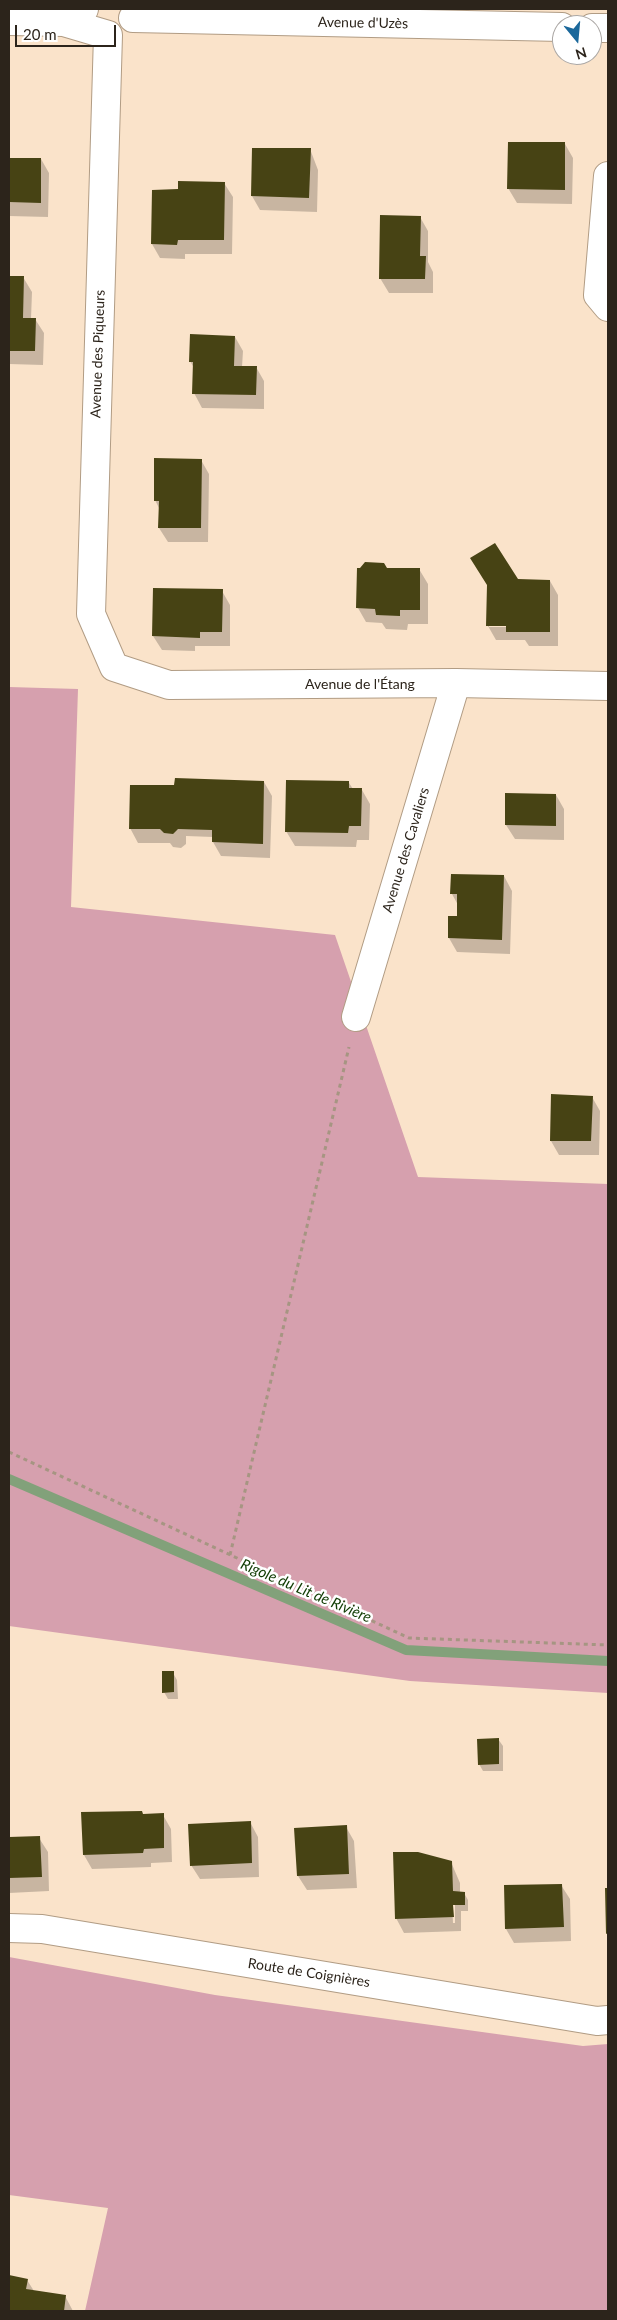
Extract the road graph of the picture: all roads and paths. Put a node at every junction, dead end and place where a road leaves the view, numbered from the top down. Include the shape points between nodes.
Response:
1 (131, 13) edge
2 (74, 15) edge
3 (9, 21) edge
4 (552, 27) edge
5 (108, 35) junction
6 (608, 176) edge
7 (608, 307) edge
8 (114, 667) joint
9 (456, 683) junction
10 (608, 686) edge
11 (356, 1018) joint
12 (9, 1452) edge
13 (230, 1555) junction
14 (608, 1645) edge
15 (9, 1928) edge
16 (608, 2020) edge

1 - 4 street, Avenue d'Uzès
1 - 5 street
2 - 3 street
2 - 5 street
5 - 8 street, Avenue des Piqueurs via 91,614
6 - 7 street via 598,294
8 - 9 street, Avenue de l'Étang via 169,684
9 - 10 street, Avenue de l'Étang
9 - 11 street, Avenue des Cavaliers
11 - 13 path
12 - 13 path
13 - 14 path via 409,1638
15 - 16 street, Route de Coignières via 42,1929 597,2021

